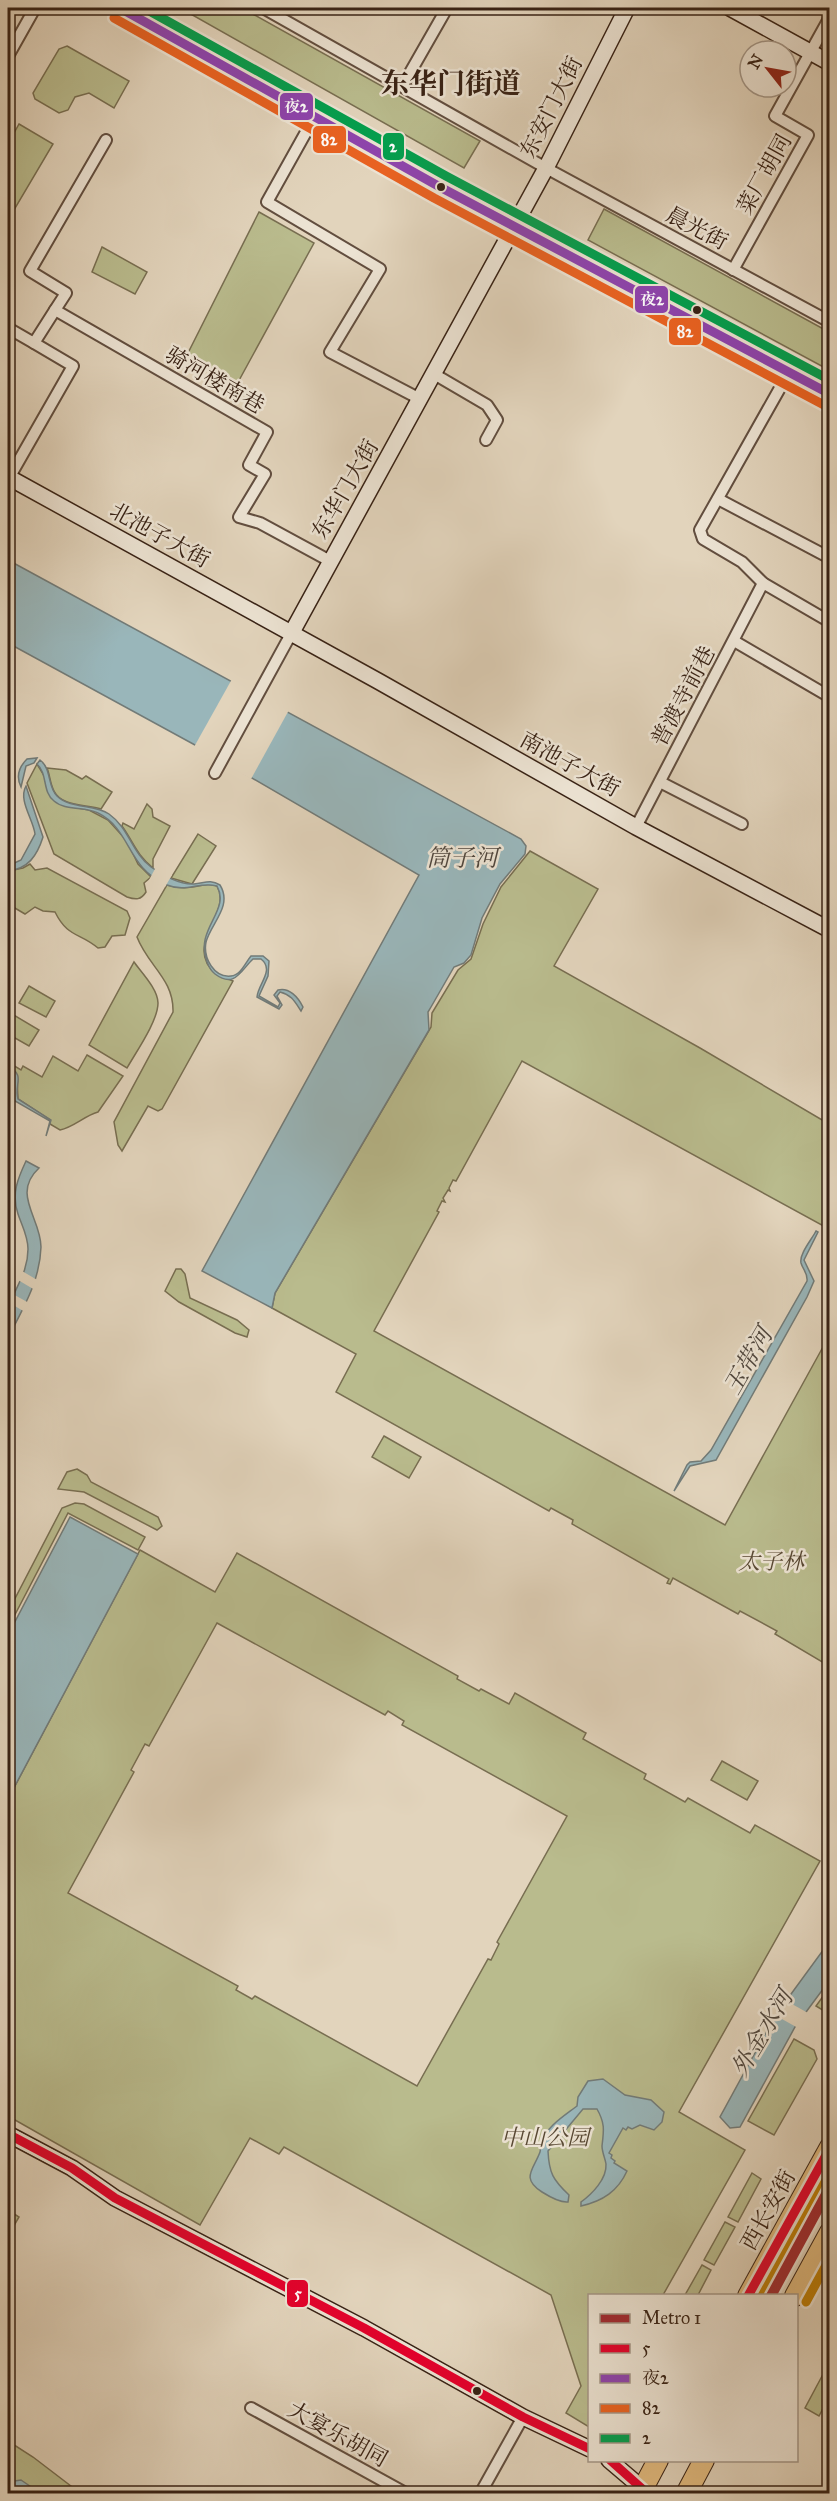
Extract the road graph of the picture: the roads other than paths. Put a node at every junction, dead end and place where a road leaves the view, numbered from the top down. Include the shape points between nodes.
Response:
1 (35, 8) edge
2 (120, 8) edge
3 (264, 8) edge
4 (447, 8) edge
5 (627, 8) edge
6 (730, 8) edge
7 (830, 17) edge
8 (810, 52) junction
9 (8, 56) edge
10 (830, 63) edge
11 (403, 85) junction
12 (315, 116) junction
13 (106, 140) dead end
14 (546, 168) junction
15 (513, 226) junction
16 (733, 270) junction
17 (55, 310) junction
18 (830, 322) edge
19 (8, 328) edge
20 (34, 343) junction
21 (789, 372) junction
22 (434, 374) junction
23 (830, 394) edge
24 (420, 399) junction
25 (486, 440) dead end
26 (8, 477) edge
27 (718, 499) junction
28 (830, 558) edge
29 (330, 561) junction
30 (763, 583) junction
31 (830, 622) edge
32 (291, 634) junction
33 (734, 641) junction
34 (830, 697) edge
35 (215, 773) dead end
36 (660, 782) junction
37 (742, 824) dead end
38 (636, 827) junction
39 (830, 930) edge
40 (8, 2134) edge
41 (830, 2147) edge
42 (830, 2232) edge
43 (749, 2294) edge
44 (796, 2294) edge
45 (251, 2408) dead end
46 (523, 2417) junction
47 (588, 2448) edge
48 (611, 2462) edge
49 (657, 2462) edge
50 (703, 2462) edge
51 (644, 2491) edge
52 (407, 2493) edge
53 (480, 2493) edge
54 (686, 2493) edge

1 - 9 street
2 - 12 street
3 - 11 street, 晨光街
4 - 11 street
5 - 14 street, 东安门大街
6 - 8 street
7 - 8 street, 菜厂胡同
8 - 10 street
8 - 16 street, 菜厂胡同 via 775,116 808,135
11 - 14 street, 晨光街
12 - 15 street
12 - 24 street via 267,202 380,269 330,352
13 - 17 street via 30,271 66,292
14 - 15 street, 东安门大街
14 - 16 street, 晨光街
15 - 21 street
15 - 22 street, 东华门大街
16 - 18 street, 晨光街
17 - 20 street
17 - 29 street, 骑河楼南巷 via 267,432 249,465 265,474 239,517 260,523
19 - 20 street
20 - 26 street via 73,366
21 - 23 street
21 - 27 street
22 - 24 street, 东华门大街
22 - 25 street via 487,405 497,420
24 - 29 street, 东华门大街
26 - 32 street, 北池子大街
27 - 28 street
27 - 30 street via 700,530 703,539 742,562
29 - 32 street, 东华门大街
30 - 31 street
30 - 33 street, 普渡寺前巷
32 - 35 street, 东华门大街
32 - 38 street, 南池子大街
33 - 34 street
33 - 36 street, 普渡寺前巷
36 - 37 street
36 - 38 street, 普渡寺前巷
38 - 39 street, 南池子大街
40 - 46 street via 72,2168 115,2198
41 - 43 highway, 西长安街
42 - 44 highway
45 - 52 street, 大宴乐胡同
46 - 47 street
46 - 53 street
48 - 51 street
49 - 51 highway
50 - 54 highway

